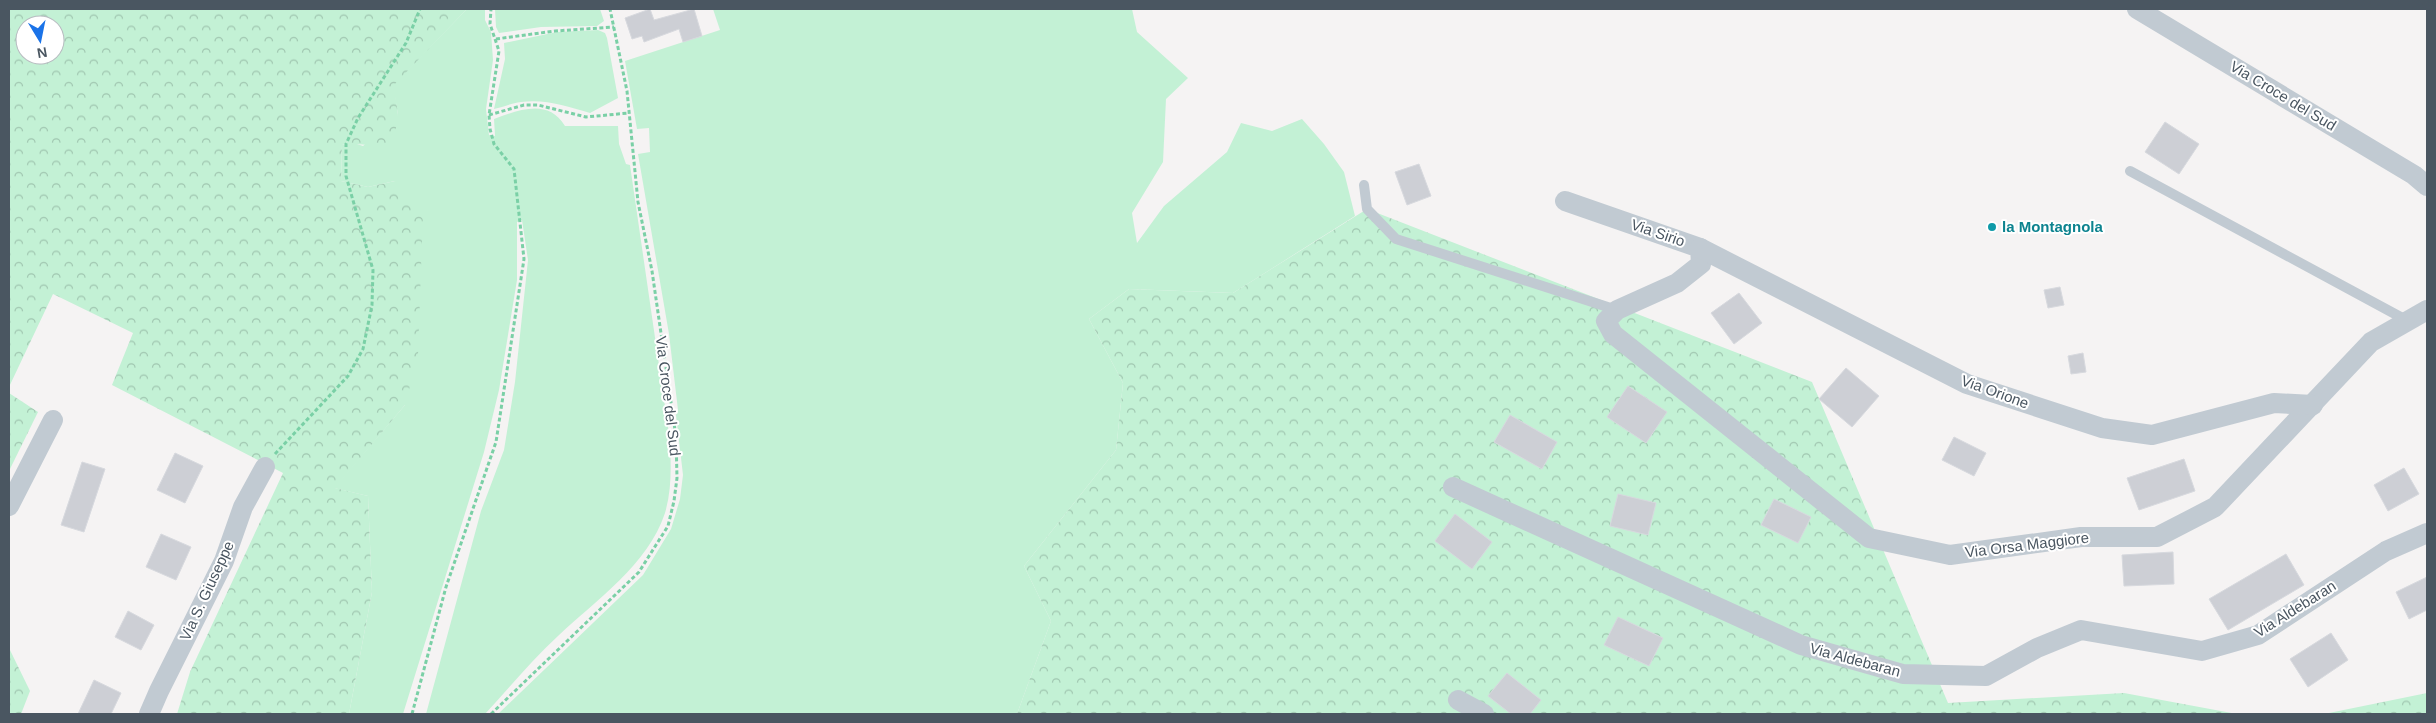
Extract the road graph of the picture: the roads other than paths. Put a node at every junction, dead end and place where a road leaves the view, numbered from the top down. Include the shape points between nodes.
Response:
1 (2137, 9) edge
2 (2130, 172) dead end
3 (1364, 185) dead end
4 (2427, 186) edge
5 (1565, 201) dead end
6 (1700, 248) junction
7 (1617, 310) junction
8 (2427, 310) edge
9 (2408, 321) junction
10 (2313, 405) junction
11 (53, 420) dead end
12 (265, 467) road end
13 (1453, 488) dead end
14 (9, 506) edge
15 (2427, 532) edge
16 (1458, 700) dead end
17 (149, 714) edge
18 (1484, 714) edge

1 - 4 street, Via Croce del Sud via 2414,175
2 - 9 lane
3 - 7 lane via 1367,209 1396,239
5 - 6 street, Via Sirio
6 - 7 street, Via Sirio via 1701,264 1677,283
6 - 10 street, Via Orione via 1967,384 2102,428 2152,435 2274,403
7 - 10 street, Via Orsa Maggiore via 1606,321 1613,334 1869,538 1950,555 2081,537 2157,537 2214,507
8 - 9 street, Via Orsa Maggiore
9 - 10 street, Via Orsa Maggiore via 2371,342
11 - 14 street
12 - 17 street, Via S. Giuseppe via 243,507 224,561
13 - 15 street, Via Aldebaran via 1801,645 1903,674 1986,676 2037,648 2081,630 2202,651 2258,635 2386,551
16 - 18 street

